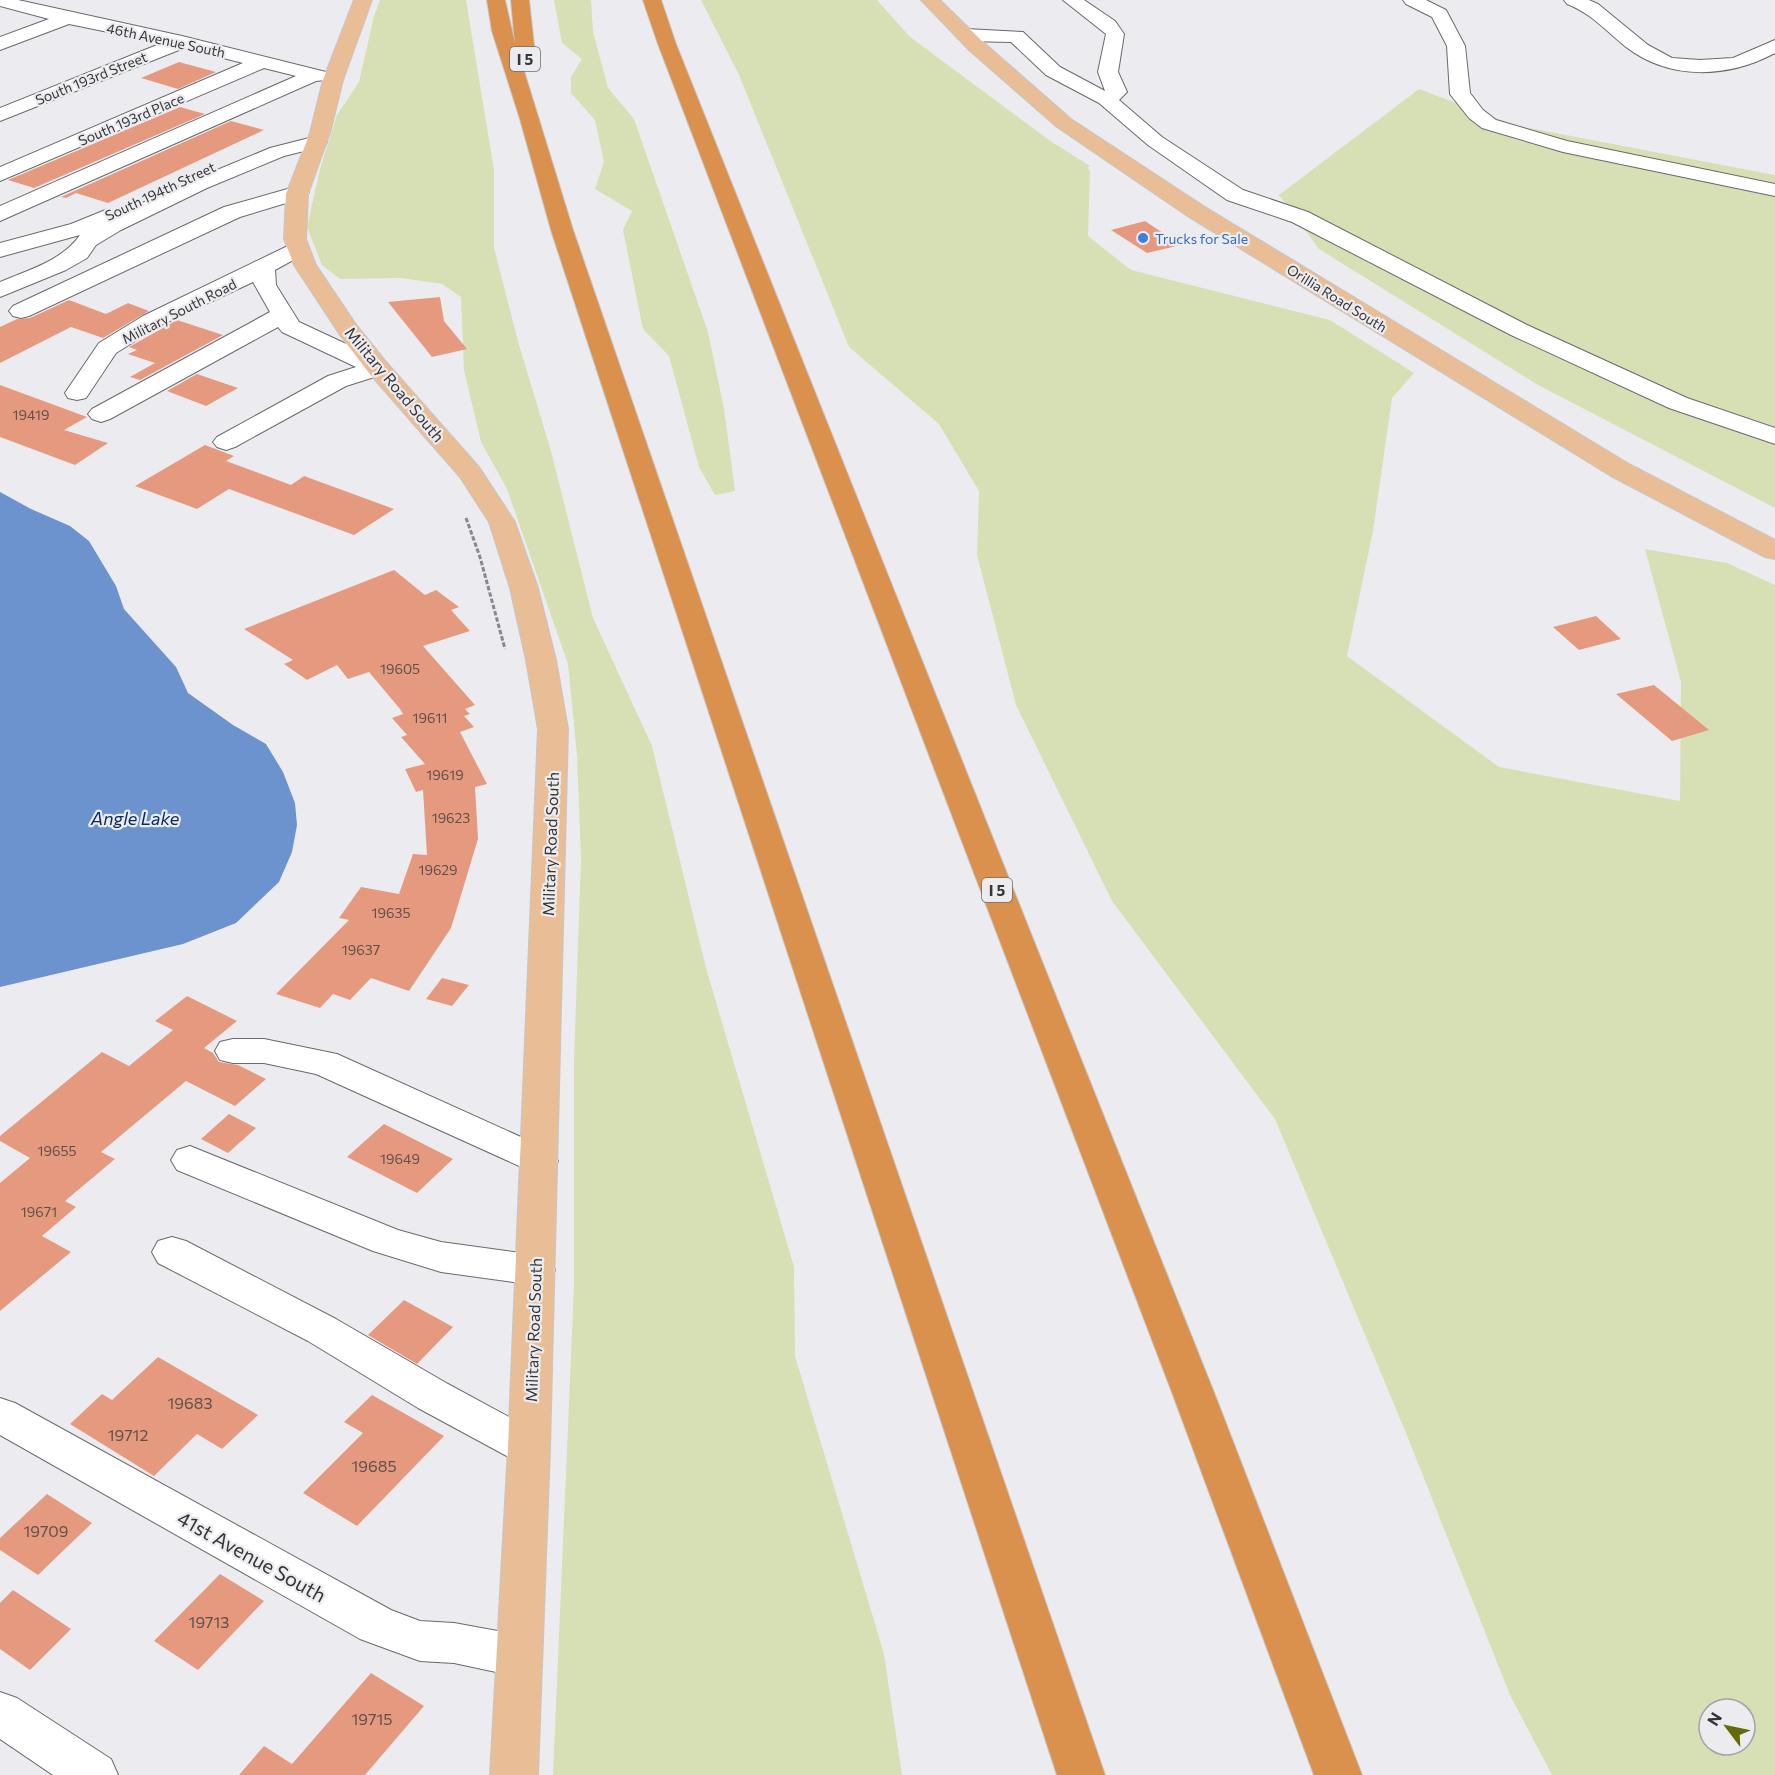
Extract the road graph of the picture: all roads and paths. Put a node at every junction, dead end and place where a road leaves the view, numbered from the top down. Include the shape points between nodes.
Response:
1 (363, 0) edge
2 (496, 0) edge
3 (520, 0) edge
4 (930, 0) edge
5 (1072, 0) edge
6 (1412, 0) edge
7 (1574, 0) edge
8 (0, 1) edge
9 (654, 2) edge
10 (67, 18) junction
11 (966, 35) junction
12 (182, 42) junction
13 (0, 44) edge
14 (1775, 46) edge
15 (231, 54) junction
16 (262, 62) junction
17 (200, 68) dead end
18 (323, 77) junction
19 (1106, 99) junction
20 (0, 115) edge
21 (530, 119) junction
22 (318, 137) junction
23 (0, 175) edge
24 (1775, 190) edge
25 (298, 192) junction
26 (0, 214) edge
27 (298, 248) junction
28 (0, 250) edge
29 (263, 268) junction
30 (0, 290) edge
31 (21, 311) dead end
32 (282, 315) junction
33 (378, 368) junction
34 (77, 393) dead end
35 (101, 414) dead end
36 (1775, 436) edge
37 (226, 442) dead end
38 (464, 513) dead end
39 (1775, 551) edge
40 (507, 656) dead end
41 (233, 1051) dead end
42 (190, 1160) dead end
43 (539, 1161) junction
44 (172, 1252) dead end
45 (535, 1270) junction
46 (0, 1415) edge
47 (529, 1448) junction
48 (519, 1656) junction
49 (0, 1713) edge
50 (94, 1775) edge
51 (514, 1775) edge
52 (1081, 1775) edge
53 (1338, 1775) edge

1 - 18 main road, Military Road South
2 - 21 highway via 501,31
3 - 21 highway, I 5
4 - 11 main road, Orillia Road South
5 - 19 street via 1115,34 1108,72 1117,92
6 - 24 street via 1440,14 1456,46 1460,94 1489,124 1563,146
7 - 14 street via 1590,5 1660,61 1686,65 1742,62
8 - 10 street, 46th Avenue South
9 - 53 highway, I 5
10 - 12 street, 46th Avenue South
10 - 13 street
11 - 19 street via 1016,36 1053,71
11 - 39 main road, Orillia Road South via 1064,123 1197,212 1620,470
12 - 15 street, 46th Avenue South
12 - 20 street, South 193rd Street
15 - 16 street, 46th Avenue South
15 - 17 street
16 - 18 street, 46th Avenue South
16 - 23 street, South 193rd Place
18 - 22 main road, Military Road South
18 - 26 street
19 - 36 street via 1155,141 1235,195 1300,217 1519,330 1678,403
21 - 52 highway, I 5 via 562,230
22 - 25 main road, Military Road South
22 - 28 street, South 194th Street via 287,135 79,229
22 - 30 street via 200,184 113,225 88,240 79,253
25 - 27 main road, Military Road South
25 - 31 street via 232,212
27 - 29 street, Military South Road
27 - 33 main road, Military Road South via 324,296
29 - 32 street via 265,285
29 - 34 street, Military South Road via 151,321 106,348
32 - 33 street via 290,327
32 - 35 street
33 - 37 street via 337,381
33 - 43 main road, Military Road South via 470,473 502,522 524,588 541,660 553,729
38 - 40 path
41 - 43 street via 264,1051 324,1064
42 - 45 street via 387,1241 441,1257
43 - 45 main road, Military Road South
44 - 47 street via 322,1330
45 - 47 main road, Military Road South
46 - 48 street, 41st Avenue South via 376,1625 420,1641 454,1642
47 - 48 main road, Military Road South
48 - 51 main road, Military Road South
49 - 50 street

